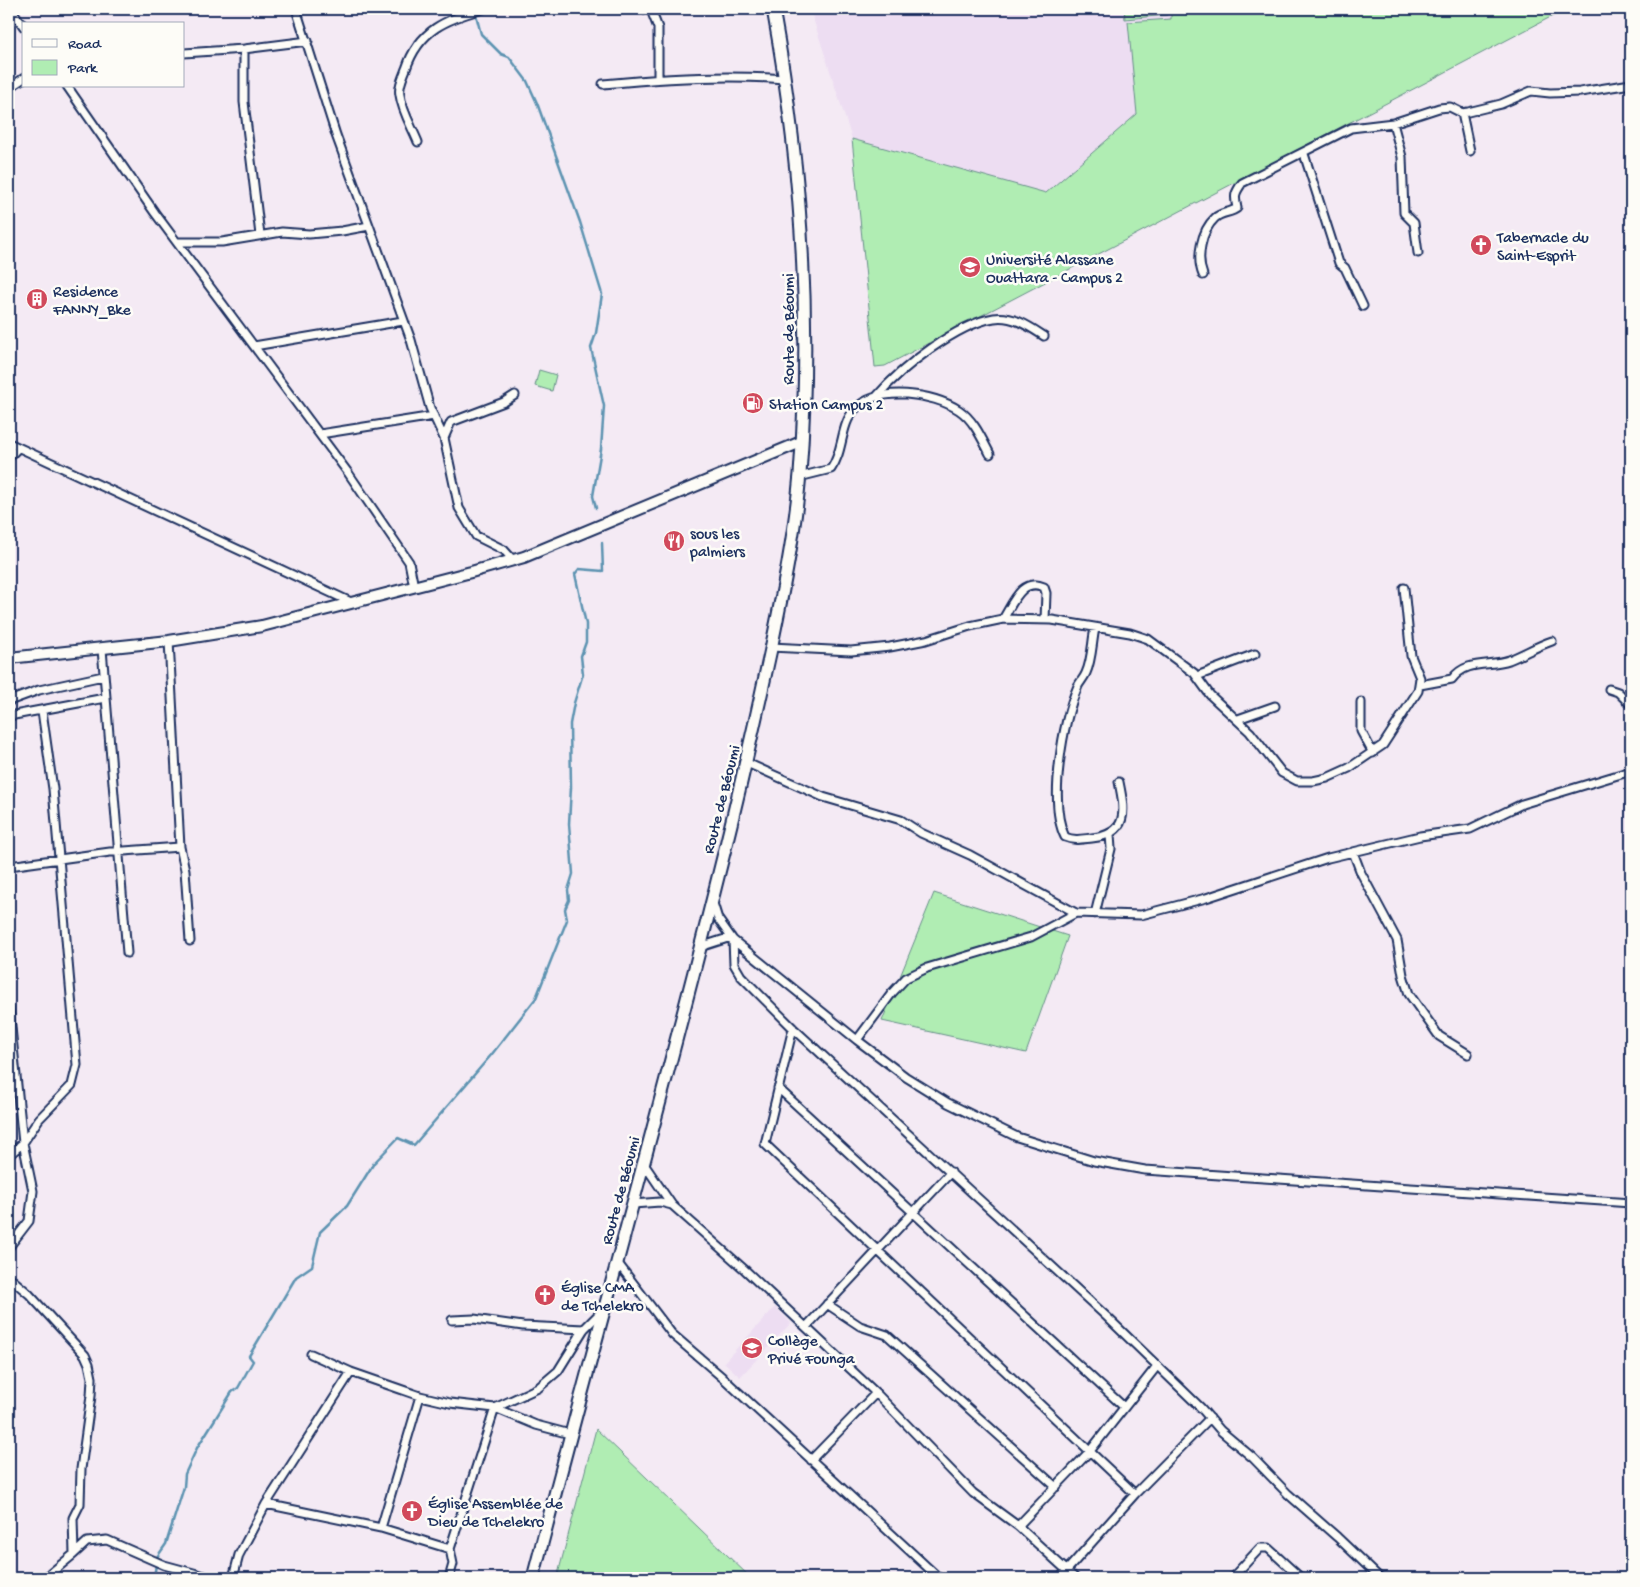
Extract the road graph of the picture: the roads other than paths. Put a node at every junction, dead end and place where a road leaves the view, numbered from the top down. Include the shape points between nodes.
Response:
1 (11, 9) edge
2 (296, 9) edge
3 (484, 9) edge
4 (644, 9) edge
5 (772, 9) edge
6 (22, 24) edge
7 (308, 41) junction
8 (244, 49) junction
9 (185, 53) edge
10 (22, 79) edge
11 (658, 79) junction
12 (784, 79) junction
13 (603, 84) dead end
14 (1631, 84) edge
15 (9, 88) edge
16 (68, 88) edge
17 (1462, 113) junction
18 (1393, 123) junction
19 (418, 142) dead end
20 (1470, 151) dead end
21 (1304, 154) junction
22 (368, 226) junction
23 (260, 235) junction
24 (178, 242) junction
25 (1418, 253) dead end
26 (1203, 275) dead end
27 (1363, 306) dead end
28 (403, 321) junction
29 (1044, 336) dead end
30 (254, 346) junction
31 (515, 395) dead end
32 (877, 396) junction
33 (434, 416) junction
34 (320, 434) junction
35 (444, 438) junction
36 (802, 442) junction
37 (9, 443) edge
38 (18, 448) junction
39 (990, 454) dead end
40 (9, 457) edge
41 (799, 477) junction
42 (513, 560) junction
43 (414, 587) junction
44 (1404, 588) dead end
45 (353, 603) junction
46 (1003, 619) junction
47 (1045, 620) junction
48 (1095, 628) junction
49 (169, 641) junction
50 (1552, 641) dead end
51 (771, 647) junction
52 (102, 649) junction
53 (1255, 654) dead end
54 (9, 658) edge
55 (104, 676) junction
56 (1197, 676) junction
57 (1420, 685) junction
58 (1609, 689) dead end
59 (105, 698) junction
60 (9, 701) edge
61 (1361, 702) dead end
62 (1631, 705) edge
63 (1275, 706) dead end
64 (42, 711) junction
65 (9, 716) edge
66 (1238, 719) junction
67 (1373, 753) junction
68 (747, 763) junction
69 (1631, 771) edge
70 (1118, 782) dead end
71 (1110, 834) junction
72 (180, 847) junction
73 (119, 852) junction
74 (1353, 852) junction
75 (59, 860) junction
76 (9, 866) edge
77 (712, 901) junction
78 (1076, 914) junction
79 (1095, 914) junction
80 (732, 939) junction
81 (190, 940) dead end
82 (700, 947) junction
83 (127, 953) dead end
84 (9, 1008) edge
85 (794, 1028) junction
86 (857, 1040) junction
87 (1468, 1054) dead end
88 (778, 1088) junction
89 (23, 1143) junction
90 (9, 1155) edge
91 (644, 1164) junction
92 (951, 1172) junction
93 (1631, 1203) edge
94 (633, 1204) junction
95 (672, 1205) junction
96 (913, 1211) junction
97 (9, 1247) edge
98 (879, 1250) junction
99 (617, 1261) junction
100 (9, 1277) edge
101 (827, 1304) junction
102 (603, 1310) junction
103 (452, 1320) dead end
104 (806, 1327) junction
105 (584, 1329) junction
106 (311, 1354) dead end
107 (1157, 1366) junction
108 (351, 1372) junction
109 (876, 1393) junction
110 (420, 1396) junction
111 (1124, 1407) junction
112 (495, 1408) junction
113 (1210, 1418) junction
114 (570, 1434) junction
115 (1090, 1451) junction
116 (811, 1460) junction
117 (1056, 1487) junction
118 (1135, 1494) junction
119 (266, 1504) junction
120 (1018, 1526) junction
121 (381, 1528) junction
122 (450, 1549) junction
123 (74, 1554) junction
124 (1067, 1571) junction
125 (45, 1578) edge
126 (212, 1578) edge
127 (236, 1578) edge
128 (449, 1578) edge
129 (533, 1578) edge
130 (939, 1578) edge
131 (1060, 1578) edge
132 (1074, 1578) edge
133 (1232, 1578) edge
134 (1301, 1578) edge
135 (1380, 1578) edge

1 - 6 street
2 - 7 street
3 - 19 street via 428,32 408,63 399,93
4 - 11 street via 651,10 658,28
5 - 12 main road, Route de Béoumi
7 - 8 street
7 - 22 street
8 - 9 street
8 - 23 street via 244,102
10 - 15 street
11 - 12 street via 740,76
11 - 13 street
12 - 36 main road, Route de Béoumi via 796,158 803,257
14 - 17 street via 1565,93 1531,90 1501,104
16 - 24 street
17 - 18 street via 1450,107 1439,108
17 - 20 street
18 - 21 street via 1342,131
18 - 25 street via 1402,157 1404,213 1414,223
21 - 26 street via 1242,183 1236,190 1237,208 1215,218 1203,241 1199,255
21 - 27 street via 1339,263 1345,268
22 - 23 street via 342,232
22 - 28 street
23 - 24 street via 222,242
24 - 30 street
28 - 30 street
28 - 33 street
29 - 32 street via 1012,320 995,318 980,323 914,360
30 - 34 street
31 - 35 street via 451,422
32 - 39 street via 919,394 960,411 975,428
32 - 41 street via 854,410 831,469
33 - 34 street
33 - 35 street
34 - 43 street via 409,562
35 - 42 street via 459,508 476,536 504,550
36 - 41 main road, Route de Béoumi
36 - 42 main road
37 - 38 street
38 - 40 street
38 - 45 street
41 - 51 main road, Route de Béoumi via 792,541
42 - 43 main road
43 - 45 main road
44 - 57 street via 1411,656
45 - 49 main road via 262,626
46 - 47 street
46 - 47 street via 1020,592 1032,584 1044,587
46 - 51 street via 890,647 851,651
47 - 48 street
48 - 56 street via 1148,638
48 - 71 street via 1086,672 1069,712 1057,784 1059,818 1065,837 1075,840
49 - 52 main road
49 - 72 street
50 - 57 street via 1506,661 1467,667 1452,679
51 - 68 main road, Route de Béoumi
52 - 54 main road
52 - 55 street
53 - 56 street
55 - 59 street
55 - 60 street via 39,690
56 - 66 street via 1210,695
57 - 67 street via 1392,733
58 - 62 street via 1618,692
59 - 64 street
59 - 73 street
61 - 67 street via 1361,731
63 - 66 street
64 - 65 street
64 - 75 street
66 - 67 street via 1282,773 1297,781 1327,778
68 - 77 main road, Route de Béoumi
68 - 78 street via 823,797 901,820
69 - 74 street via 1522,804 1470,829 1420,836
70 - 71 street via 1123,811 1115,831
71 - 79 street via 1111,849
72 - 73 street
72 - 81 street via 185,870
73 - 75 street
73 - 83 street
74 - 79 street via 1171,908 1141,915
74 - 87 street via 1361,874 1392,926 1409,994 1439,1036
75 - 76 street
75 - 89 street via 77,1065 72,1086 39,1119
77 - 80 street via 718,919
77 - 82 main road, Route de Béoumi
78 - 79 street
78 - 86 street via 1031,937 927,968 906,978
80 - 82 street
80 - 85 street via 734,964 741,976
80 - 86 street
82 - 91 main road, Route de Béoumi
84 - 89 street
85 - 88 street
85 - 92 street
86 - 93 street via 948,1104 1017,1137 1120,1167
88 - 96 street
88 - 98 street via 765,1144
89 - 90 street
89 - 97 street via 32,1185 29,1220
91 - 94 main road, Route de Béoumi
91 - 95 street
92 - 96 street
92 - 107 street
94 - 95 street via 660,1202
94 - 99 main road, Route de Béoumi
95 - 104 street
96 - 98 street
96 - 111 street
98 - 101 street
98 - 115 street
99 - 102 main road, Route de Béoumi
99 - 116 street via 672,1334
100 - 123 street via 85,1355 92,1378 80,1504 73,1518
101 - 104 street
101 - 117 street via 860,1326 887,1336
102 - 105 street
102 - 114 main road, Route de Béoumi
103 - 105 street
104 - 109 street
105 - 112 street via 558,1371 538,1388
106 - 108 street
107 - 111 street
107 - 113 street
108 - 110 street
108 - 119 street
109 - 116 street
109 - 120 street via 973,1493
110 - 112 street via 450,1404
110 - 121 street
111 - 115 street
112 - 114 street via 536,1425
112 - 122 street
113 - 118 street
113 - 135 street
114 - 129 main road, Route de Béoumi
115 - 117 street
115 - 118 street
116 - 130 street
117 - 120 street
118 - 124 street
119 - 121 street
119 - 127 street via 239,1555
120 - 124 street
121 - 122 street
122 - 128 street via 453,1564
123 - 125 street
123 - 126 street via 87,1542 107,1540 164,1565
124 - 131 street
124 - 132 street
133 - 134 street via 1260,1548 1268,1548

